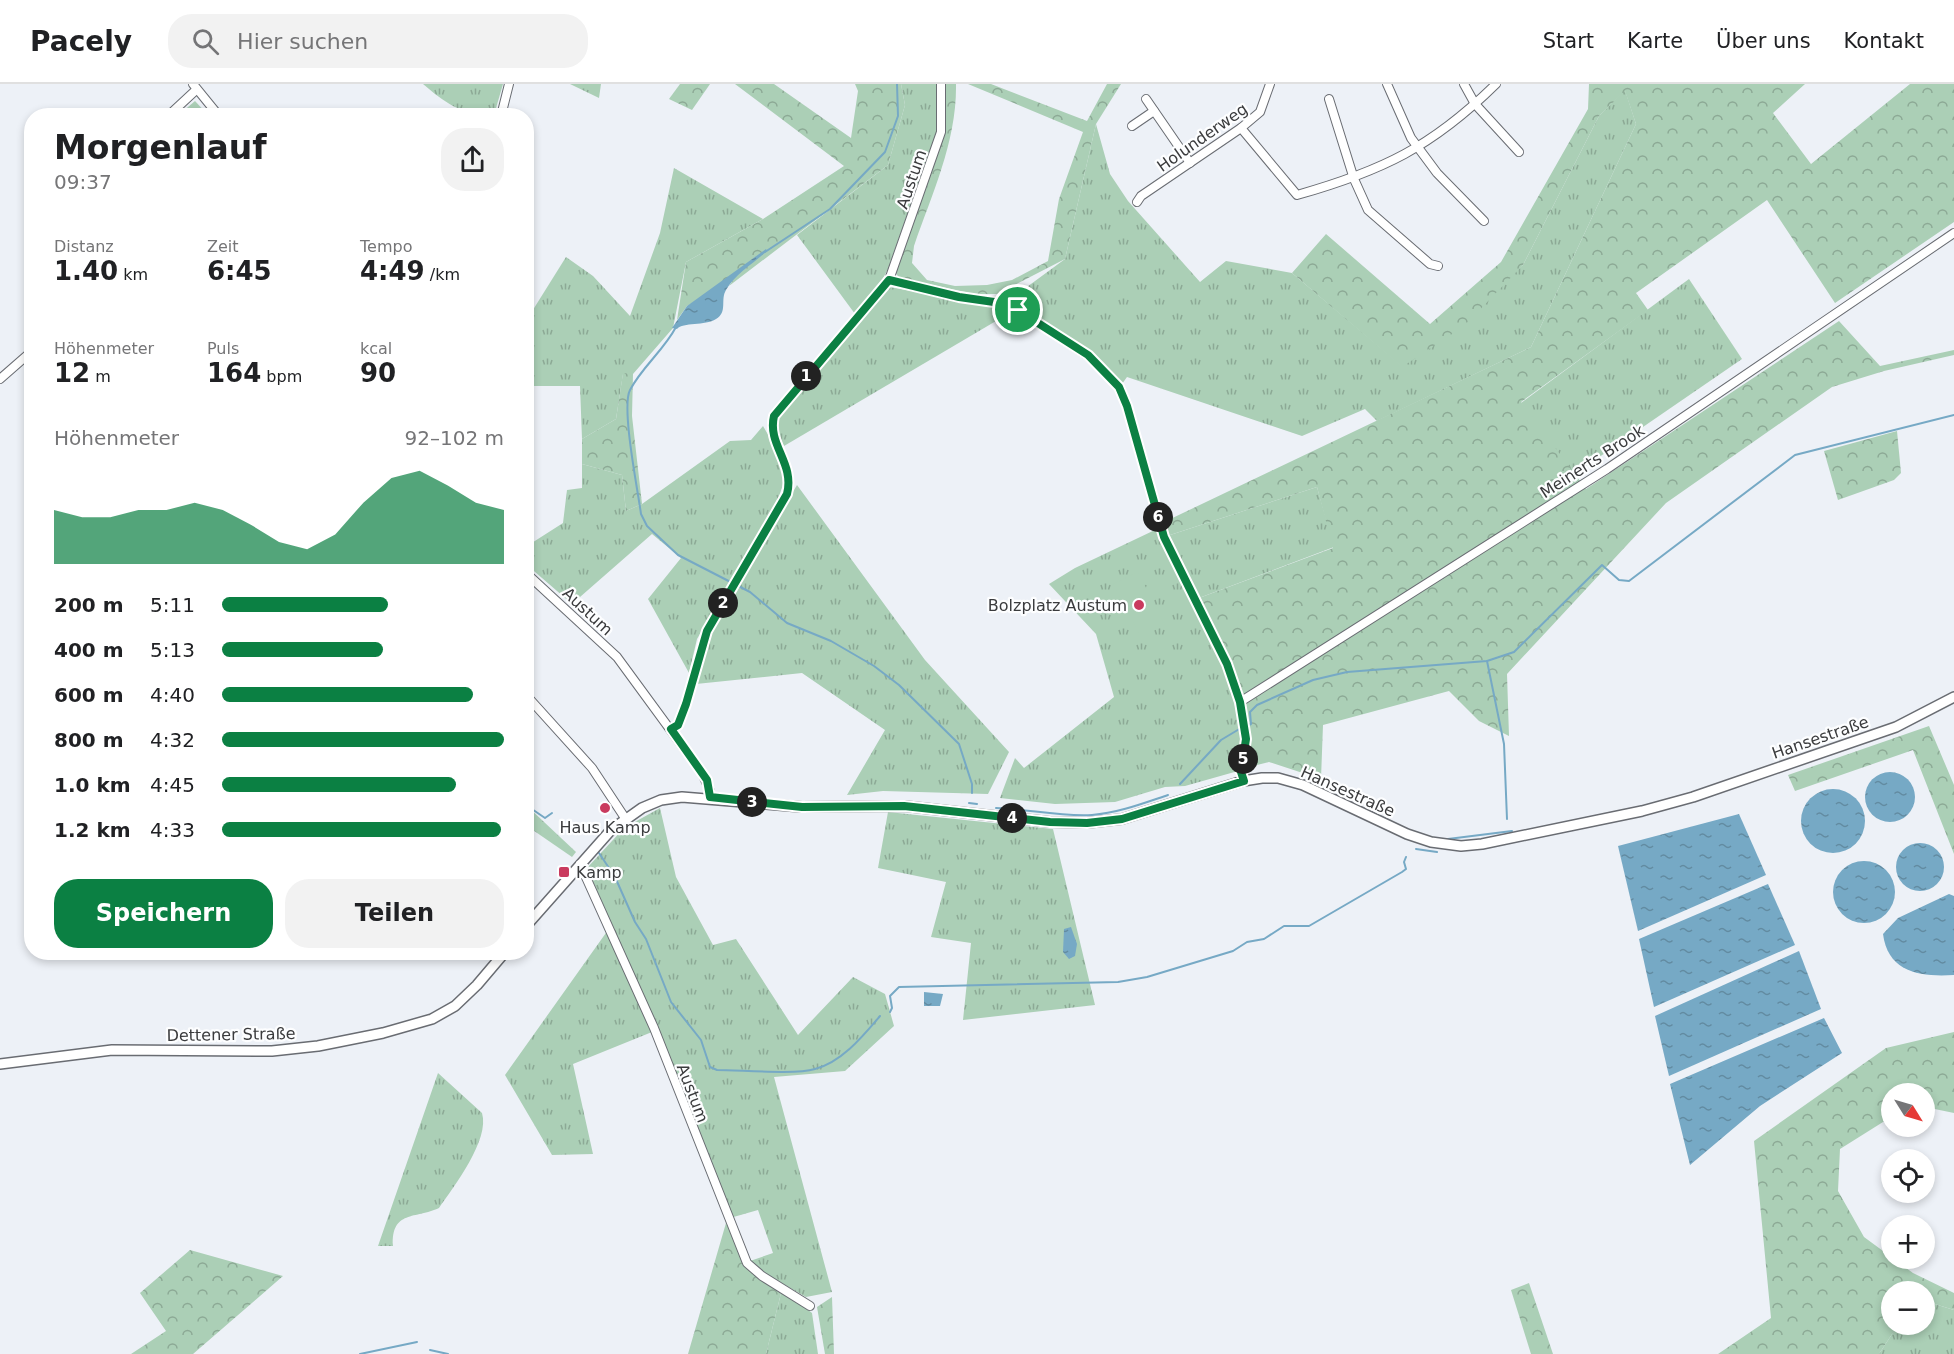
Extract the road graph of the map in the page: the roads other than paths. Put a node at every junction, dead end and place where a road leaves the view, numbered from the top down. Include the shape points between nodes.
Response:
1 (509, 84) edge
2 (941, 84) edge
3 (1270, 84) edge
4 (1387, 84) edge
5 (1464, 84) edge
6 (1496, 84) edge
7 (194, 87) edge
8 (1146, 99) dead end
9 (1329, 99) dead end
10 (1475, 104) junction
11 (175, 108) edge
12 (212, 108) edge
13 (503, 108) edge
14 (1154, 111) junction
15 (1132, 126) dead end
16 (1241, 128) junction
17 (1419, 148) junction
18 (1519, 152) dead end
19 (1190, 163) junction
20 (1354, 179) junction
21 (1137, 202) dead end
22 (1484, 221) dead end
23 (1954, 233) edge
24 (1438, 266) dead end
25 (889, 280) junction
26 (24, 358) edge
27 (0, 379) edge
28 (534, 580) edge
29 (1954, 698) edge
30 (1240, 702) junction
31 (534, 703) edge
32 (671, 729) junction
33 (1244, 781) junction
34 (710, 797) junction
35 (625, 818) junction
36 (580, 864) junction
37 (534, 918) edge
38 (497, 960) edge
39 (0, 1064) edge
40 (810, 1306) dead end

1 - 13 street
2 - 25 street, Austum via 941,132
3 - 16 street, Holunderweg via 1260,112
4 - 17 street
5 - 10 street
6 - 10 street
7 - 11 street
7 - 12 street
8 - 14 street
9 - 20 street
10 - 17 street
10 - 18 street
14 - 15 street
14 - 19 street
16 - 19 street, Holunderweg
16 - 20 street via 1296,195
17 - 20 street
17 - 22 street via 1437,173
19 - 21 street, Holunderweg
20 - 24 street via 1368,210 1430,264
23 - 30 street, Meinerts Brook via 1606,469
25 - 30 street via 1008,304 1072,343 1119,387 1164,537 1227,664
25 - 32 street, Austum via 774,416 771,428 790,474 787,494 707,631 686,704 678,725
26 - 27 street
28 - 32 street, Austum via 617,657
29 - 33 street, Hansestraße via 1896,727 1694,797 1482,844 1431,842 1289,780
30 - 33 street via 1246,739 1241,772
31 - 35 street via 592,768
32 - 34 street, Austum via 707,780
33 - 34 street, Hansestraße via 1122,819 1087,823 904,806 802,807
34 - 35 street via 661,800
35 - 36 street
36 - 37 street
36 - 40 street, Austum via 649,1017 747,1263
38 - 39 street, Dettener Straße via 455,1006 432,1019 383,1033 272,1051 112,1050

